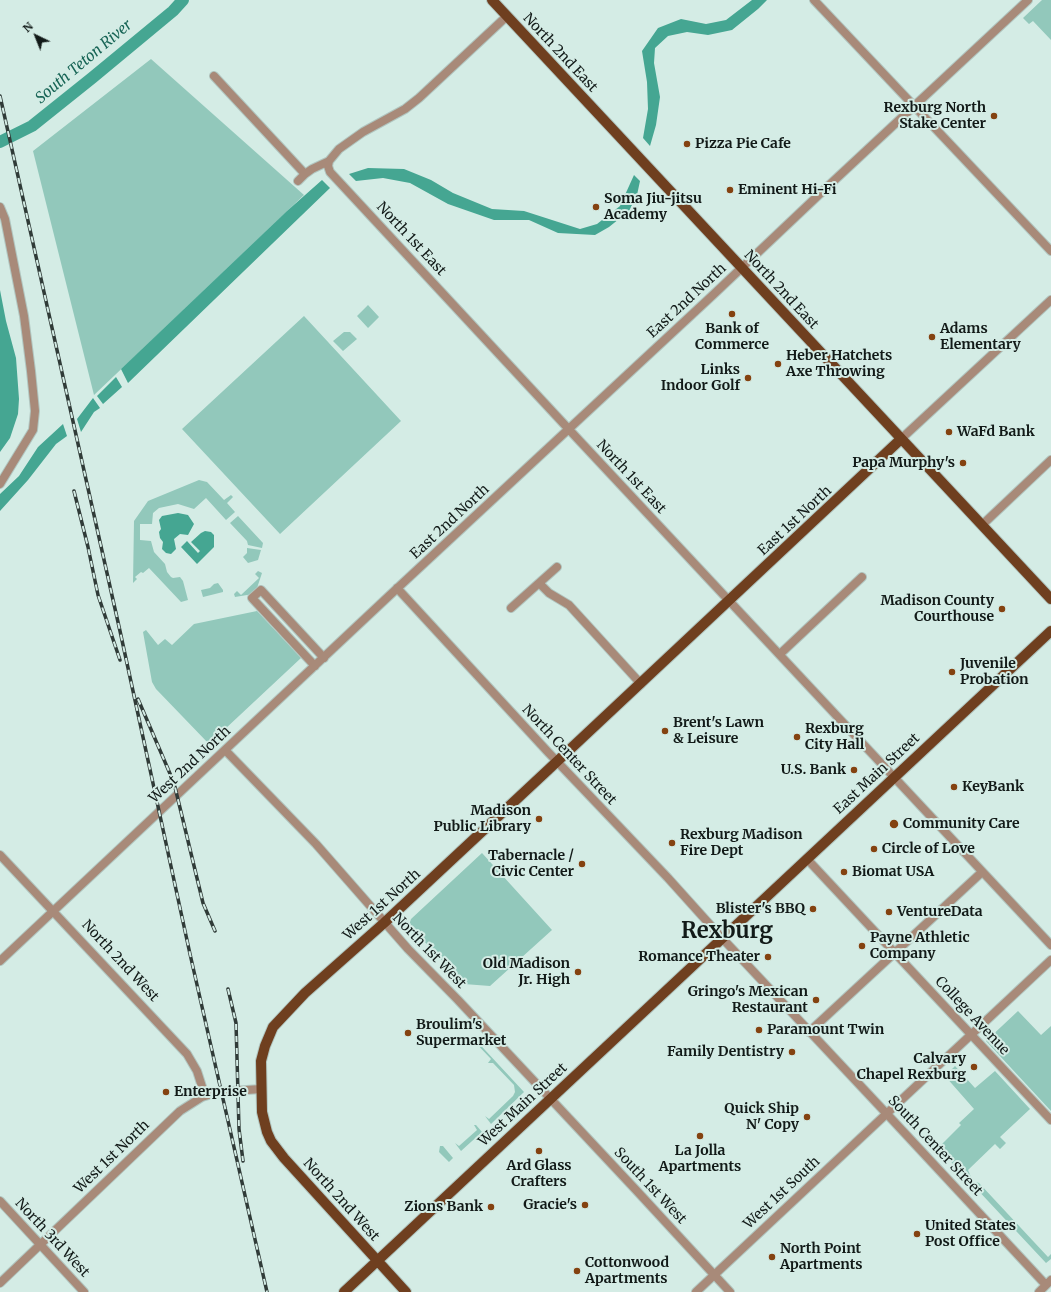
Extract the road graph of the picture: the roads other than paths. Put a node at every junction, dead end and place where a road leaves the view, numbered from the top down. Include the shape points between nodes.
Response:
1 (492, 0) edge
2 (814, 0) edge
3 (1028, 0) edge
4 (507, 16) junction
5 (214, 76) dead end
6 (914, 106) junction
7 (329, 161) junction
8 (305, 174) junction
9 (298, 182) dead end
10 (0, 207) edge
11 (1051, 251) edge
12 (742, 268) junction
13 (1051, 300) edge
14 (569, 429) junction
15 (901, 439) junction
16 (1051, 460) edge
17 (0, 484) edge
18 (982, 525) junction
19 (557, 568) dead end
20 (862, 577) dead end
21 (540, 584) junction
22 (397, 588) junction
23 (1051, 599) edge
24 (729, 601) junction
25 (511, 608) dead end
26 (1051, 631) edge
27 (780, 654) junction
28 (324, 658) junction
29 (315, 666) junction
30 (641, 684) junction
31 (225, 750) junction
32 (558, 762) junction
33 (894, 777) junction
34 (0, 855) edge
35 (807, 858) junction
36 (982, 872) junction
37 (54, 910) junction
38 (384, 923) junction
39 (722, 938) junction
40 (1051, 945) edge
41 (896, 952) junction
42 (1051, 960) edge
43 (0, 961) edge
44 (809, 1032) junction
45 (971, 1034) junction
46 (261, 1089) junction
47 (205, 1096) junction
48 (550, 1099) junction
49 (886, 1113) junction
50 (1051, 1120) edge
51 (284, 1158) joint
52 (0, 1201) edge
53 (40, 1245) junction
54 (377, 1261) junction
55 (714, 1275) junction
56 (0, 1283) edge
57 (1048, 1283) edge
58 (84, 1292) edge
59 (344, 1292) edge
60 (406, 1292) edge
61 (696, 1292) edge
62 (730, 1292) edge
63 (1039, 1292) edge

1 - 4 main road, North 2nd East
2 - 6 street
3 - 6 street, East 2nd North
4 - 7 street via 419,98 405,109 346,143
4 - 12 main road, North 2nd East
5 - 8 street
6 - 11 street
6 - 12 street, East 2nd North
7 - 8 street
7 - 14 street, North 1st East via 330,172
8 - 9 street
10 - 17 street via 5,219 24,316 35,411 33,430
12 - 14 street, East 2nd North
12 - 15 main road, North 2nd East
13 - 15 street, East 1st North
14 - 22 street, East 2nd North
14 - 24 street, North 1st East
15 - 18 main road, North 2nd East
15 - 24 main road, East 1st North
16 - 18 street
18 - 23 main road, North 2nd East
19 - 21 street
20 - 27 street
21 - 25 street
21 - 30 street via 549,593 569,605
22 - 28 street, West 2nd North
22 - 32 street, North Center Street
24 - 27 street, North 1st East
24 - 30 main road, East 1st North
26 - 33 main road, East Main Street
27 - 33 street, North 1st East
28 - 29 street, West 2nd North
28 - 29 street via 261,590 252,598
29 - 31 street, West 2nd North
30 - 32 main road, East 1st North
31 - 37 street, West 2nd North
31 - 38 street, North 1st West via 316,844
32 - 38 main road, West 1st North
32 - 39 street, North Center Street
33 - 35 main road, East Main Street
33 - 36 street, North 1st East
34 - 37 street, North 2nd West
35 - 39 main road, East Main Street
35 - 41 street, College Avenue
36 - 40 street, North 1st East
36 - 41 street
37 - 43 street, West 2nd North
37 - 47 street, North 2nd West via 187,1054 197,1071
38 - 46 main road, West 1st North via 305,993 274,1027 261,1061
38 - 48 street, North 1st West
39 - 44 street, South Center Street
39 - 48 main road, West Main Street
41 - 44 street
41 - 45 street, College Avenue
42 - 45 street, West 1st South
44 - 49 street, South Center Street
45 - 49 street, West 1st South
45 - 50 street, College Avenue
46 - 47 street, West 1st North via 222,1091
46 - 51 main road, West 1st North via 262,1112 267,1132
47 - 53 street, West 1st North via 165,1125
48 - 54 main road, West Main Street
48 - 55 street, South 1st West
49 - 55 street, West 1st South
49 - 57 street, South Center Street
51 - 54 main road, North 2nd West
52 - 53 street, North 3rd West
53 - 56 street, West 1st North
53 - 58 street, North 3rd West
54 - 59 main road, West Main Street
54 - 60 main road, North 2nd West
55 - 61 street, West 1st South
55 - 62 street, South 1st West
57 - 63 street

